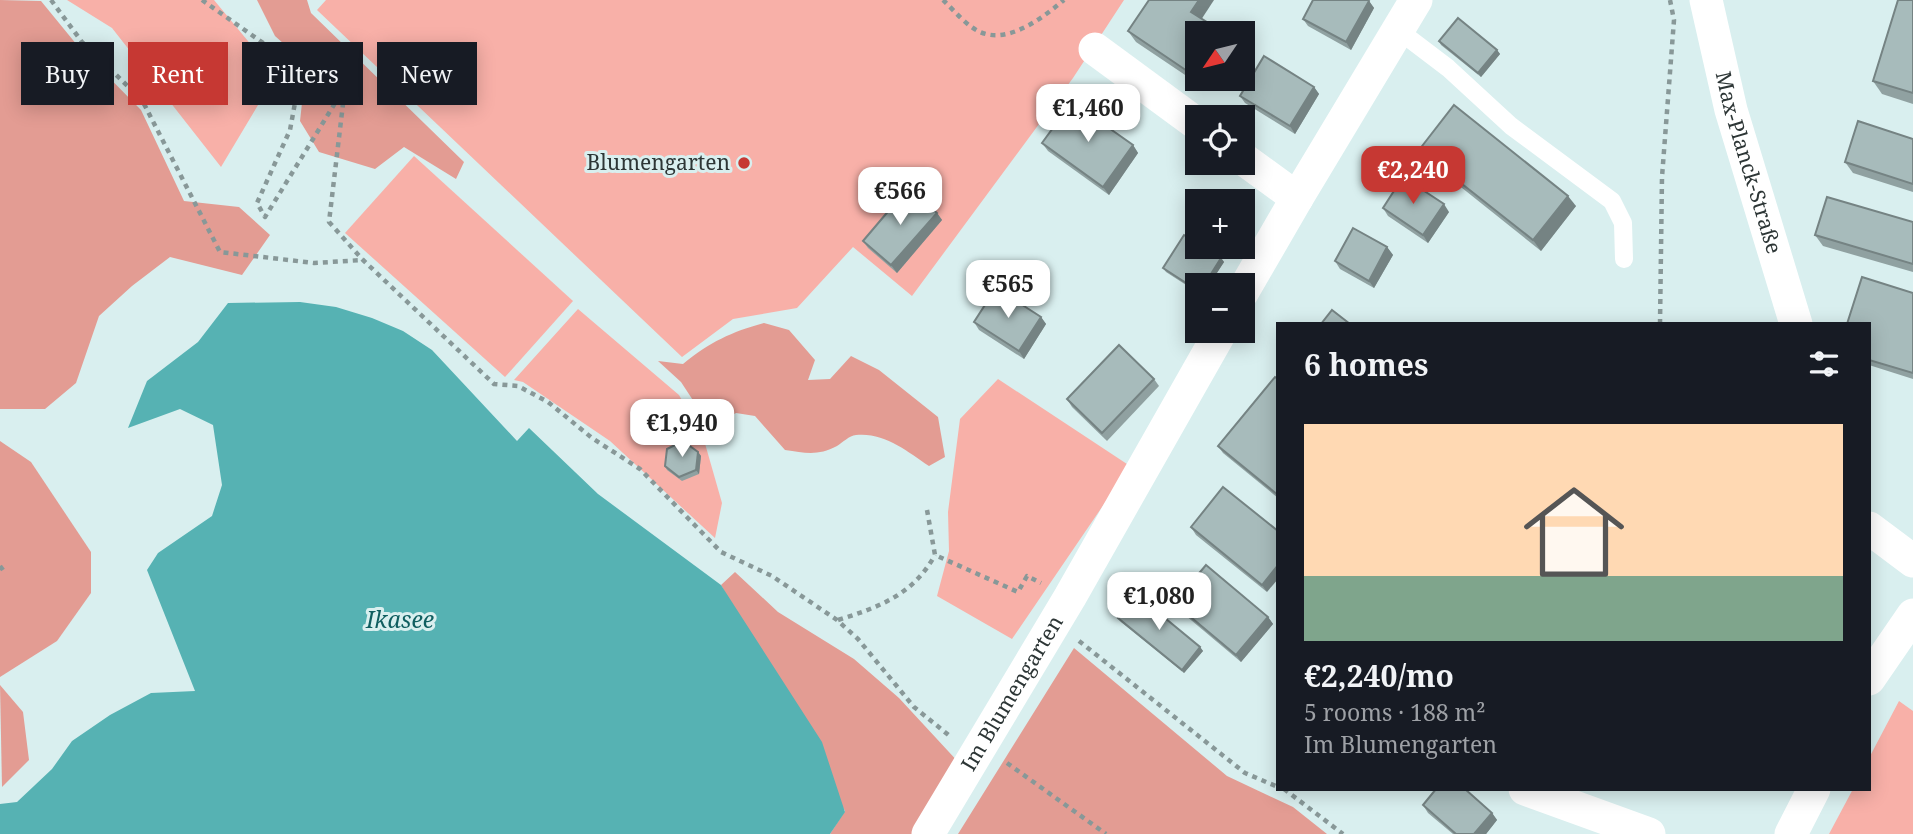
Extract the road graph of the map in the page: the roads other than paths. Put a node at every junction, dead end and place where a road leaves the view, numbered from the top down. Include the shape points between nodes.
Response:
1 (1416, 0) edge
2 (1706, 0) edge
3 (1398, 30) junction
4 (1096, 49) dead end
5 (1185, 115) edge
6 (1255, 167) edge
7 (1297, 198) junction
8 (1624, 259) dead end
9 (1254, 273) edge
10 (1795, 322) edge
11 (1214, 343) edge
12 (1871, 530) edge
13 (1913, 561) edge
14 (1913, 615) edge
15 (1871, 675) edge
16 (1531, 791) edge
17 (1813, 791) edge
18 (928, 834) edge
19 (1649, 834) edge
20 (1791, 834) edge

1 - 3 street
2 - 10 street, Max-Planck-Straße via 1731,110
3 - 7 street
3 - 8 lane via 1448,68 1511,127 1612,201 1623,223
4 - 5 street
6 - 7 street
7 - 9 street
11 - 18 street, Im Blumengarten
12 - 13 street
14 - 15 street
16 - 19 street
17 - 20 street

